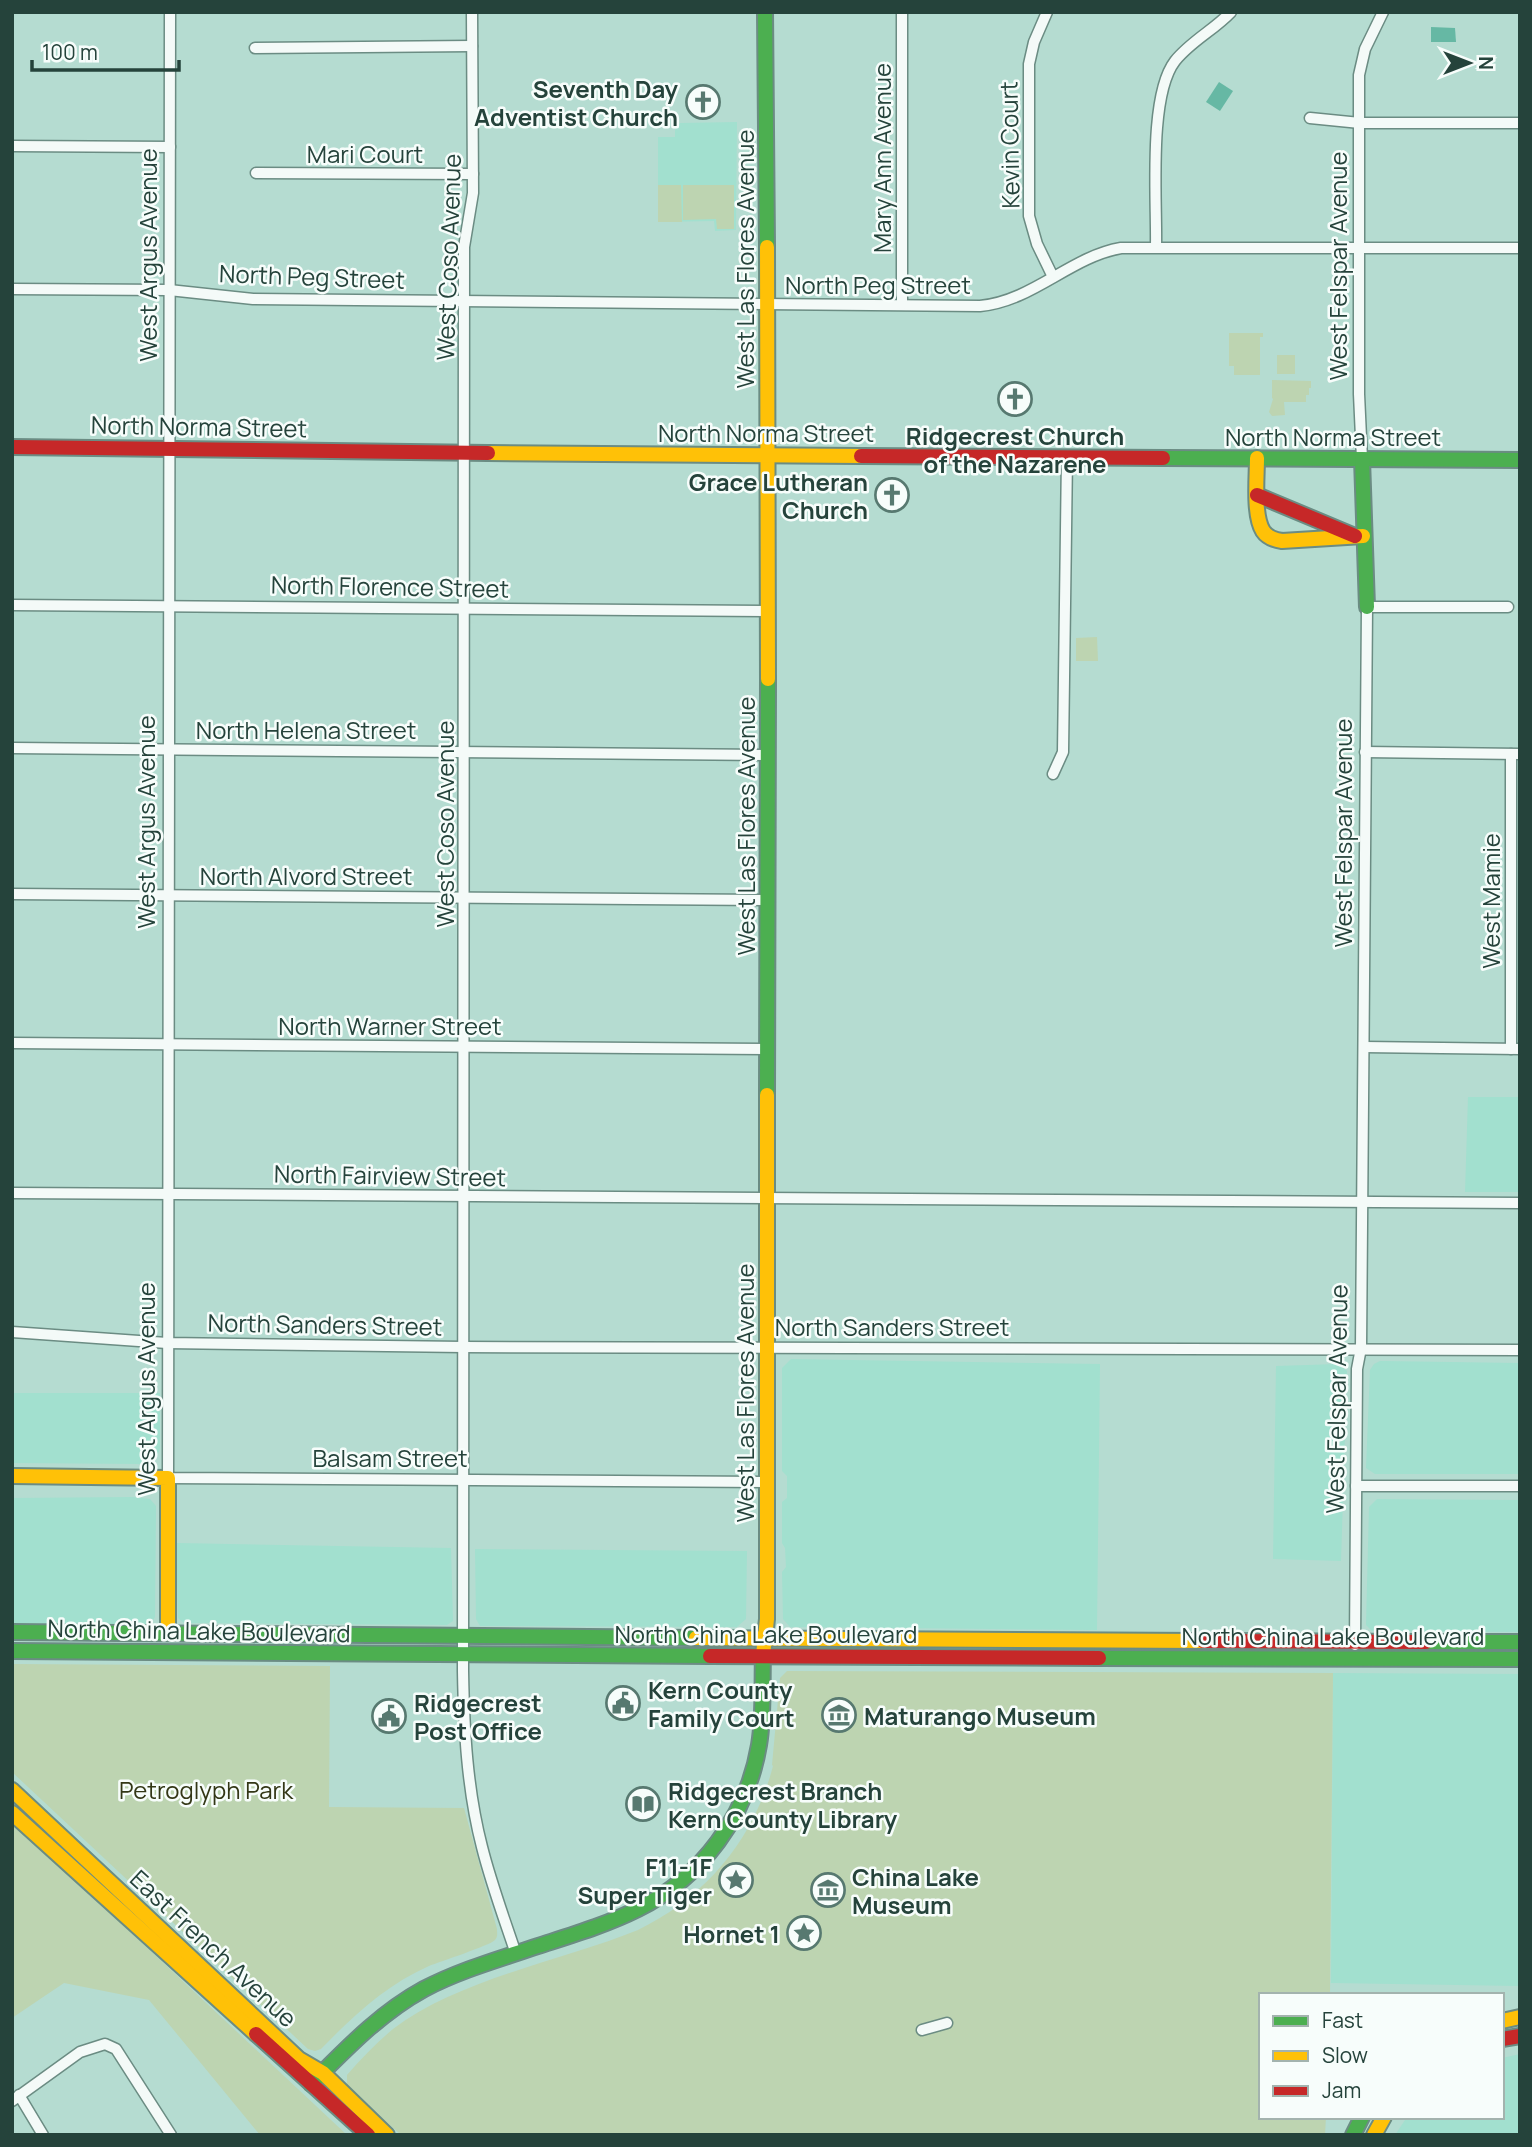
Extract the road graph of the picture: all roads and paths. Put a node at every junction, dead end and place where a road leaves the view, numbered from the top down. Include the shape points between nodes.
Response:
1 (170, 12) edge
2 (472, 12) edge
3 (765, 12) edge
4 (902, 12) edge
5 (1047, 12) edge
6 (1231, 12) edge
7 (1383, 12) edge
8 (472, 46) junction
9 (255, 48) dead end
10 (1310, 118) dead end
11 (1520, 122) edge
12 (1360, 123) junction
13 (12, 146) edge
14 (170, 148) junction
15 (256, 173) dead end
16 (473, 174) junction
17 (1156, 246) junction
18 (1360, 248) junction
19 (1520, 248) edge
20 (1053, 276) junction
21 (12, 289) edge
22 (169, 290) junction
23 (464, 302) junction
24 (902, 304) junction
25 (767, 305) junction
26 (12, 447) edge
27 (169, 448) junction
28 (464, 451) junction
29 (768, 456) junction
30 (1067, 456) junction
31 (1257, 458) junction
32 (1362, 458) junction
33 (1520, 460) edge
34 (1257, 495) junction
35 (1360, 537) junction
36 (12, 605) edge
37 (168, 605) junction
38 (1367, 607) junction
39 (1508, 607) dead end
40 (465, 608) junction
41 (768, 611) junction
42 (12, 748) edge
43 (168, 750) junction
44 (465, 751) junction
45 (1366, 752) junction
46 (1516, 754) edge
47 (768, 755) junction
48 (1053, 774) dead end
49 (12, 894) edge
50 (168, 896) junction
51 (464, 897) junction
52 (768, 900) junction
53 (12, 1043) edge
54 (167, 1045) junction
55 (464, 1046) junction
56 (1364, 1047) junction
57 (768, 1049) junction
58 (1515, 1049) edge
59 (12, 1193) edge
60 (168, 1194) junction
61 (464, 1196) junction
62 (767, 1199) junction
63 (1361, 1202) junction
64 (1520, 1203) edge
65 (12, 1332) edge
66 (167, 1343) junction
67 (463, 1347) junction
68 (767, 1347) junction
69 (1361, 1348) junction
70 (1520, 1350) edge
71 (12, 1476) edge
72 (168, 1478) junction
73 (463, 1481) junction
74 (767, 1482) junction
75 (1356, 1486) junction
76 (1520, 1486) edge
77 (12, 1632) edge
78 (168, 1633) junction
79 (463, 1636) junction
80 (767, 1639) junction
81 (1081, 1639) junction
82 (1355, 1641) junction
83 (1520, 1642) edge
84 (12, 1651) edge
85 (71, 1651) junction
86 (463, 1655) junction
87 (997, 1656) junction
88 (762, 1657) junction
89 (1355, 1658) junction
90 (1520, 1659) edge
91 (12, 1790) edge
92 (12, 1813) edge
93 (516, 1954) junction
94 (947, 2023) dead end
95 (922, 2030) dead end
96 (323, 2073) junction
97 (311, 2084) junction
98 (16, 2098) edge
99 (1361, 2119) edge
100 (1383, 2119) edge
101 (43, 2135) edge
102 (171, 2135) edge
103 (368, 2135) edge
104 (387, 2135) edge
105 (1353, 2135) edge
106 (1374, 2135) edge

1 - 14 street, West Argus Avenue
2 - 8 street, West Coso Avenue
3 - 25 main road, West Las Flores Avenue
4 - 24 street, Mary Ann Avenue
5 - 20 street, Kevin Court via 1029,64 1029,216
6 - 17 street via 1187,47 1163,84 1157,129
7 - 12 street, West Felspar Avenue via 1365,49 1359,75
8 - 9 street
8 - 16 street, West Coso Avenue
10 - 12 street
11 - 12 street
12 - 18 street, West Felspar Avenue
13 - 14 street
14 - 22 street, West Argus Avenue
15 - 16 street, Mari Court
16 - 23 street, West Coso Avenue via 464,247
17 - 18 street, North Peg Street
17 - 20 street, North Peg Street via 1101,251
18 - 19 street, North Peg Street
18 - 32 street, West Felspar Avenue
20 - 24 street, North Peg Street via 1024,295 993,305
21 - 22 street, North Peg Street
22 - 23 street, North Peg Street via 253,299
22 - 27 street, West Argus Avenue
23 - 25 street, North Peg Street
23 - 28 street, West Coso Avenue
24 - 25 street, North Peg Street
25 - 29 main road, West Las Flores Avenue
26 - 27 main road, North Norma Street
27 - 28 main road, North Norma Street
27 - 37 street, West Argus Avenue
28 - 29 main road, North Norma Street
28 - 40 street, West Coso Avenue
29 - 30 main road, North Norma Street
29 - 41 main road, West Las Flores Avenue
30 - 31 main road, North Norma Street
30 - 48 street via 1063,752
31 - 32 main road, North Norma Street
31 - 34 main road
32 - 33 main road, North Norma Street
32 - 35 main road, West Felspar Avenue
34 - 35 main road
34 - 35 main road via 1260,525 1275,540
35 - 38 main road, West Felspar Avenue
36 - 37 street, North Florence Street
37 - 40 street, North Florence Street
37 - 43 street, West Argus Avenue
38 - 39 street
38 - 45 street, West Felspar Avenue
40 - 41 street, North Florence Street
40 - 44 street, West Coso Avenue
41 - 47 main road, West Las Flores Avenue
42 - 43 street, North Helena Street
43 - 44 street, North Helena Street
43 - 50 street, West Argus Avenue
44 - 47 street, North Helena Street
44 - 51 street, West Coso Avenue
45 - 46 street
45 - 56 street, West Felspar Avenue
46 - 58 street, West Mamie
47 - 52 main road, West Las Flores Avenue
49 - 50 street, North Alvord Street
50 - 51 street, North Alvord Street
50 - 54 street, West Argus Avenue
51 - 52 street, North Alvord Street
51 - 55 street, West Coso Avenue
52 - 57 main road, West Las Flores Avenue
53 - 54 street, North Warner Street
54 - 55 street, North Warner Street
54 - 60 street, West Argus Avenue
55 - 57 street, North Warner Street
55 - 61 street, West Coso Avenue
56 - 58 street
56 - 63 street, West Felspar Avenue
57 - 62 main road, West Las Flores Avenue
59 - 60 street, North Fairview Street
60 - 61 street, North Fairview Street
60 - 66 street, West Argus Avenue
61 - 62 street, North Fairview Street
61 - 67 street, West Coso Avenue
62 - 63 street, North Fairview Street
62 - 68 main road, West Las Flores Avenue
63 - 64 street
63 - 69 street, West Felspar Avenue
65 - 66 street, North Sanders Street
66 - 67 street, North Sanders Street
66 - 72 street, West Argus Avenue
67 - 68 street, North Sanders Street
67 - 73 street, West Coso Avenue
68 - 69 street, North Sanders Street
68 - 74 main road, West Las Flores Avenue
69 - 70 street, North Sanders Street
69 - 75 street, West Felspar Avenue
71 - 72 main road, Balsam Street
72 - 73 street, Balsam Street
72 - 78 main road, West Argus Avenue
73 - 74 street, Balsam Street
73 - 79 street, West Coso Avenue
74 - 80 main road, West Las Flores Avenue
75 - 76 street
75 - 82 street, West Felspar Avenue
77 - 78 main road, North China Lake Boulevard
78 - 79 main road, North China Lake Boulevard
78 - 85 main road via 156,1643 86,1644
79 - 80 main road, North China Lake Boulevard
79 - 86 street, West Coso Avenue
80 - 81 main road, North China Lake Boulevard
80 - 88 main road, West Las Flores Avenue
81 - 82 main road, North China Lake Boulevard
81 - 87 main road via 1075,1649 1022,1648
82 - 83 main road, North China Lake Boulevard
82 - 89 street, West Felspar Avenue
84 - 85 main road, North China Lake Boulevard
85 - 86 main road, North China Lake Boulevard
86 - 88 main road, North China Lake Boulevard
86 - 93 street, West Coso Avenue via 471,1794 489,1875
87 - 88 main road, North China Lake Boulevard
87 - 89 main road, North China Lake Boulevard
88 - 93 main road, West Las Flores Avenue via 761,1725 755,1761 732,1820 705,1859 646,1905
89 - 90 main road, North China Lake Boulevard
91 - 96 main road, East French Avenue via 299,2059
92 - 97 main road, East French Avenue
93 - 96 main road, West Las Flores Avenue via 449,1976 409,1997 359,2034
94 - 95 street
96 - 97 main road, West Las Flores Avenue
96 - 104 main road, East French Avenue
97 - 103 main road, East French Avenue
98 - 101 street
98 - 102 street via 80,2052 105,2044 120,2054
99 - 105 main road
100 - 106 main road

